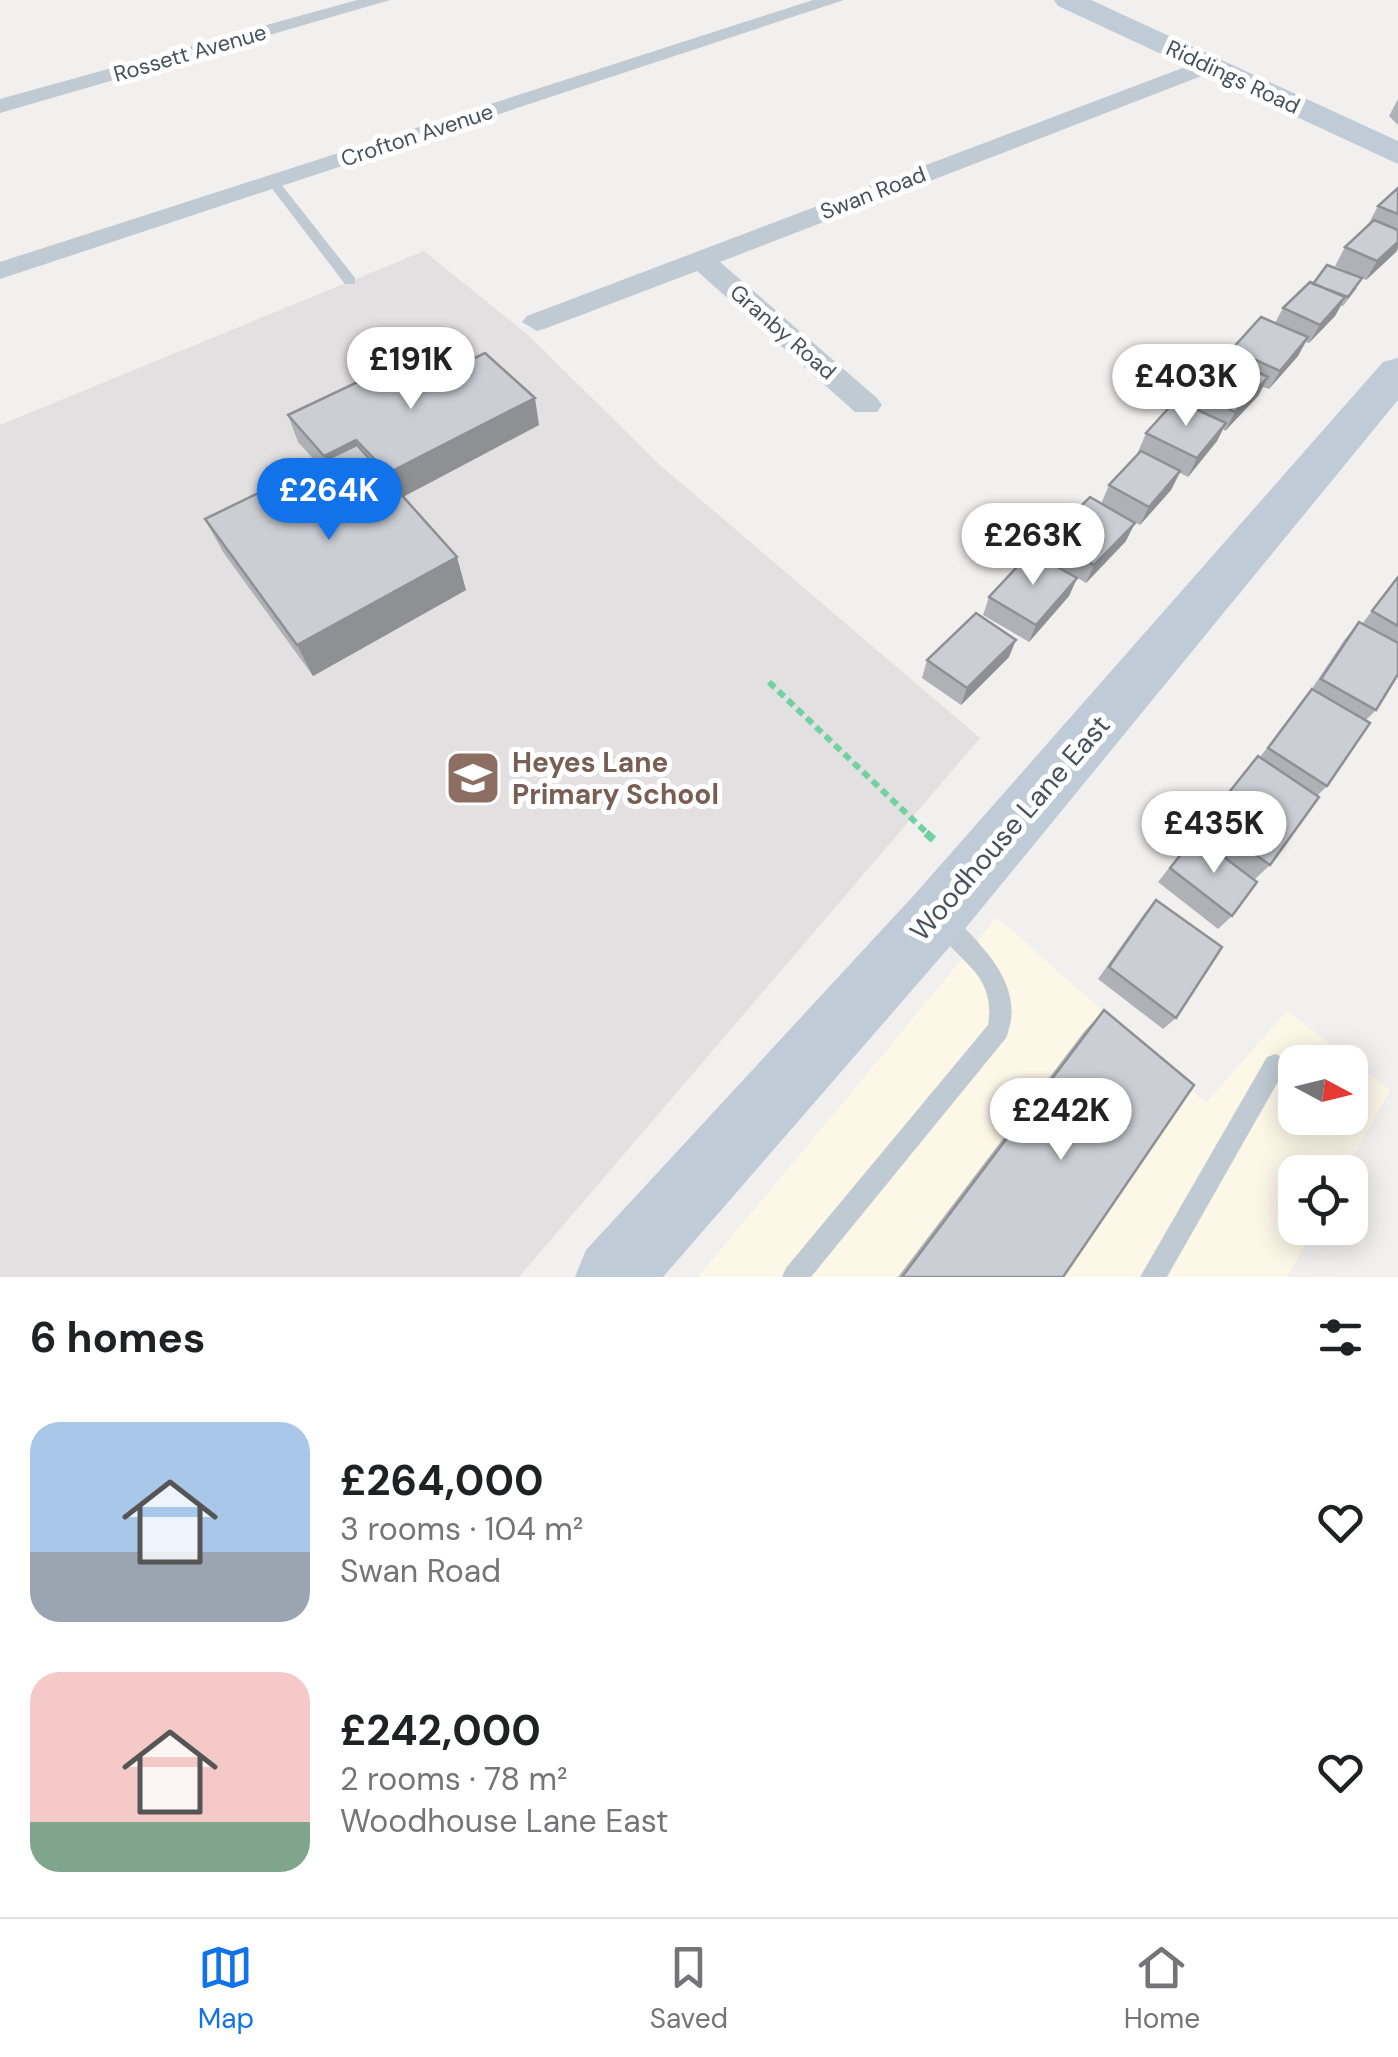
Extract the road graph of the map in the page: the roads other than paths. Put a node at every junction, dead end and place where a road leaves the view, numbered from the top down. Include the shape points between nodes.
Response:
1 (380, 0) edge
2 (740, 0) edge
3 (834, 0) edge
4 (1068, 0) edge
5 (773, 20) junction
6 (1209, 65) junction
7 (0, 106) edge
8 (1398, 154) edge
9 (273, 182) junction
10 (700, 259) junction
11 (0, 271) edge
12 (350, 281) dead end
13 (537, 322) dead end
14 (1398, 372) edge
15 (866, 405) dead end
16 (954, 895) junction
17 (1276, 1066) dead end
18 (613, 1277) edge
19 (795, 1277) edge
20 (1153, 1277) edge

1 - 7 street, Rossett Avenue
2 - 5 street
3 - 5 street, Crofton Avenue
4 - 6 street, Riddings Road
5 - 9 street, Crofton Avenue
6 - 8 street, Riddings Road
6 - 10 street, Swan Road
9 - 11 street, Crofton Avenue
9 - 12 lane
10 - 13 street, Swan Road
10 - 15 street, Granby Road
14 - 16 street, Woodhouse Lane East
16 - 18 street, Woodhouse Lane East
16 - 19 lane via 1000,984 1004,1009 998,1030
17 - 20 lane

